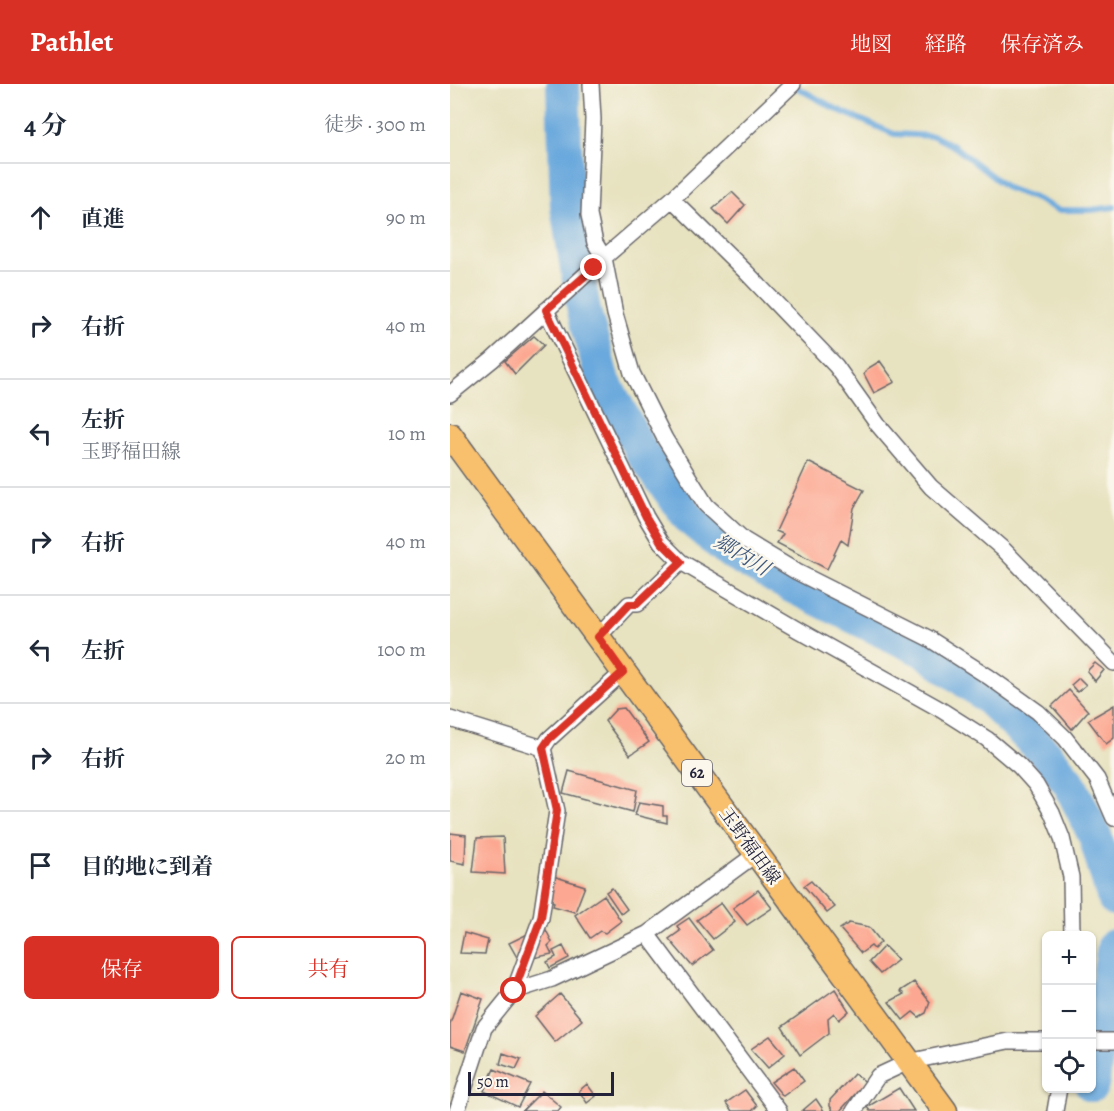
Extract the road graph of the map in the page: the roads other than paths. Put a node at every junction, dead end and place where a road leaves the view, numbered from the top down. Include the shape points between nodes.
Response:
1 (591, 84) edge
2 (791, 86) edge
3 (672, 199) junction
4 (599, 263) junction
5 (546, 310) junction
6 (450, 394) edge
7 (450, 435) edge
8 (681, 562) junction
9 (598, 637) junction
10 (1114, 663) edge
11 (623, 672) junction
12 (450, 719) edge
13 (543, 748) junction
14 (1114, 818) edge
15 (756, 854) junction
16 (1072, 931) edge
17 (647, 934) junction
18 (514, 991) junction
19 (1042, 1041) edge
20 (1096, 1041) edge
21 (1114, 1041) edge
22 (908, 1062) junction
23 (1058, 1093) edge
24 (457, 1111) edge
25 (779, 1111) edge
26 (854, 1111) edge
27 (945, 1111) edge
28 (1055, 1111) edge

1 - 4 street via 589,215
2 - 3 street
3 - 4 street
3 - 10 street via 836,366 931,487 1004,550
4 - 5 street
4 - 14 street via 632,373 665,439 706,506 753,545 797,572 928,638 1038,712 1065,738 1097,779
5 - 6 street
5 - 8 street via 646,517 661,542
7 - 9 main road, 玉野福田線 / 62
8 - 9 street via 637,604 629,604
8 - 16 street via 938,708 987,739 1018,766 1036,785 1062,838 1071,877
9 - 11 main road, 玉野福田線 / 62
11 - 13 street
11 - 15 main road, 玉野福田線 / 62
12 - 13 street
13 - 18 street via 557,810 541,918
15 - 17 street
15 - 22 main road, 玉野福田線 / 62
17 - 18 street via 552,979
17 - 25 street
18 - 24 street via 484,1028
19 - 22 street via 1008,1041
20 - 21 street
22 - 26 street via 878,1076
22 - 27 main road, 玉野福田線 / 62
23 - 28 street

